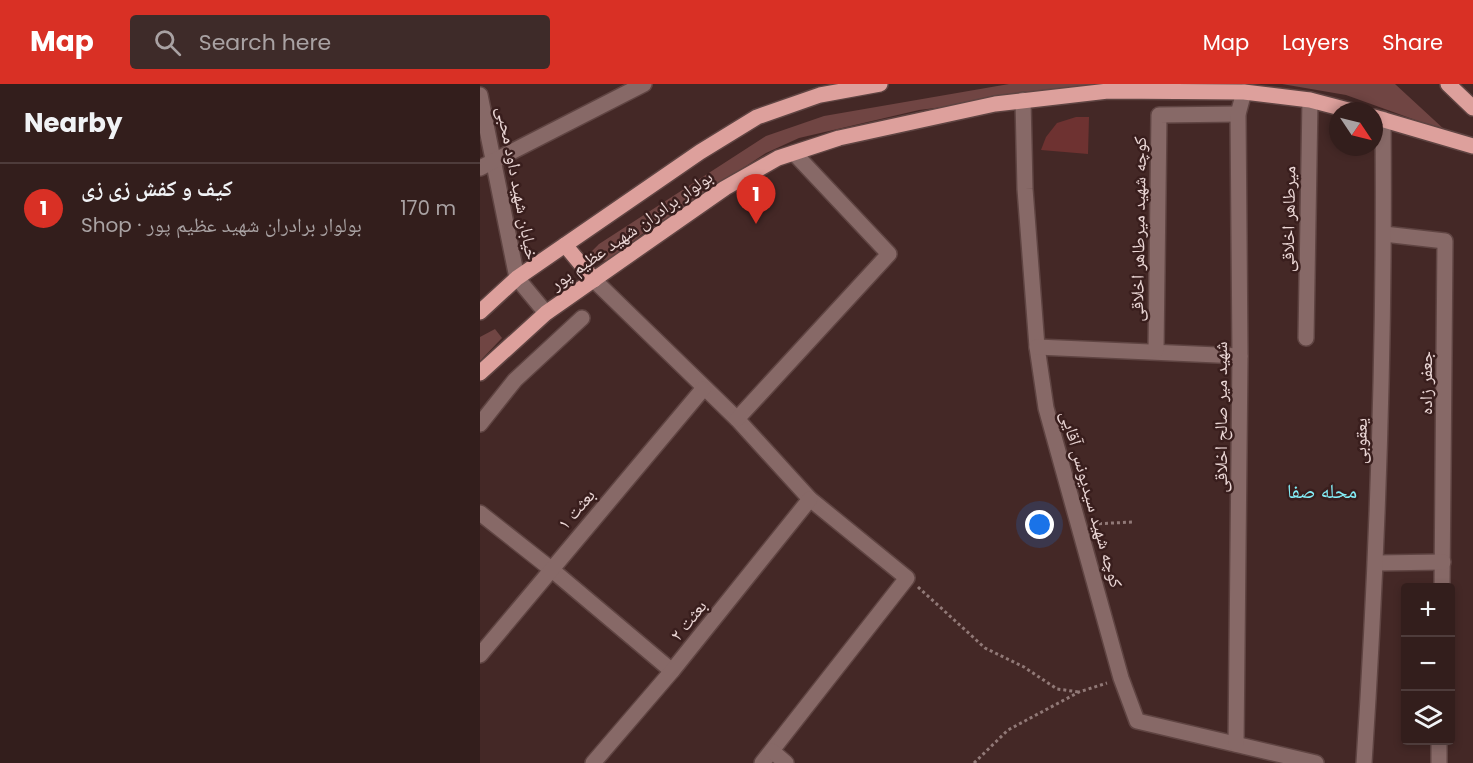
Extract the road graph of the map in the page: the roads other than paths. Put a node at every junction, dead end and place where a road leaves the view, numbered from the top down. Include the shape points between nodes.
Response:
1 (644, 84) edge
2 (880, 84) edge
3 (1448, 84) edge
4 (1244, 88) edge
5 (480, 95) edge
6 (1023, 100) junction
7 (1310, 100) junction
8 (1329, 105) edge
9 (1473, 108) edge
10 (1238, 114) junction
11 (1383, 120) edge
12 (1473, 146) edge
13 (794, 153) junction
14 (1380, 156) edge
15 (486, 164) edge
16 (1384, 234) junction
17 (565, 245) junction
18 (517, 278) junction
19 (594, 280) junction
20 (480, 312) edge
21 (546, 313) junction
22 (582, 318) dead end
23 (1306, 338) dead end
24 (1037, 347) junction
25 (1156, 350) junction
26 (1240, 356) junction
27 (480, 373) edge
28 (703, 389) junction
29 (737, 419) junction
30 (480, 424) edge
31 (810, 499) junction
32 (480, 513) edge
33 (1443, 562) junction
34 (1377, 563) junction
35 (551, 568) junction
36 (1442, 583) edge
37 (480, 655) edge
38 (672, 671) junction
39 (1236, 744) junction
40 (1439, 745) edge
41 (767, 757) edge
42 (593, 763) edge
43 (786, 763) edge
44 (1316, 763) edge
45 (1364, 763) edge
46 (1439, 763) edge

1 - 15 street
2 - 17 main road, بولوار برادران شهید عظیم‌ پور via 820,95 757,117
3 - 9 main road
4 - 6 main road, بولوار برادران شهید عظیم‌ پور via 1108,91
4 - 7 main road, بولوار برادران شهید عظیم‌ پور
4 - 10 street, شهید میر صالح اخلاقی
5 - 15 street, خیابان شهید داود محبی
6 - 13 main road, بولوار برادران شهید عظیم‌ پور via 839,138
6 - 24 street, کوچه شهید سیدیونس آقایی via 1025,189
7 - 8 main road, بولوار برادران شهید عظیم‌ پور
7 - 23 street, میرطاهر اخلاقی
10 - 25 street, کوچه شهید میرطاهر اخلاقی via 1159,115
10 - 26 street, شهید میر صالح اخلاقی
11 - 12 main road
13 - 19 main road, بولوار برادران شهید عظیم‌ پور via 725,188
13 - 29 street via 889,254
14 - 16 street, یعقوبی
15 - 18 street, خیابان شهید داود محبی
16 - 33 street, جعفر زاده via 1445,241
16 - 34 street, یعقوبی
17 - 18 main road, بولوار برادران شهید عظیم‌ پور
17 - 19 main road
18 - 20 main road, بولوار برادران شهید عظیم‌ پور
18 - 21 street
19 - 21 main road, بولوار برادران شهید عظیم‌ پور
19 - 28 street
21 - 27 main road, بولوار برادران شهید عظیم‌ پور
22 - 30 street via 515,380
24 - 25 street
24 - 39 street, کوچه شهید سیدیونس آقایی via 1046,408 1121,678 1137,721
25 - 26 street
26 - 39 street, شهید میر صالح اخلاقی
28 - 29 street
28 - 35 street, بعثت ۱
29 - 31 street
31 - 38 street, بعثت ۲
31 - 41 street via 907,578
32 - 35 street
33 - 34 street
33 - 36 street, جعفر زاده
34 - 45 street, یعقوبی
35 - 37 street, بعثت ۱
35 - 38 street
38 - 42 street, بعثت ۲
39 - 44 street, کوچه شهید سیدیونس آقایی
40 - 46 street
41 - 43 street

